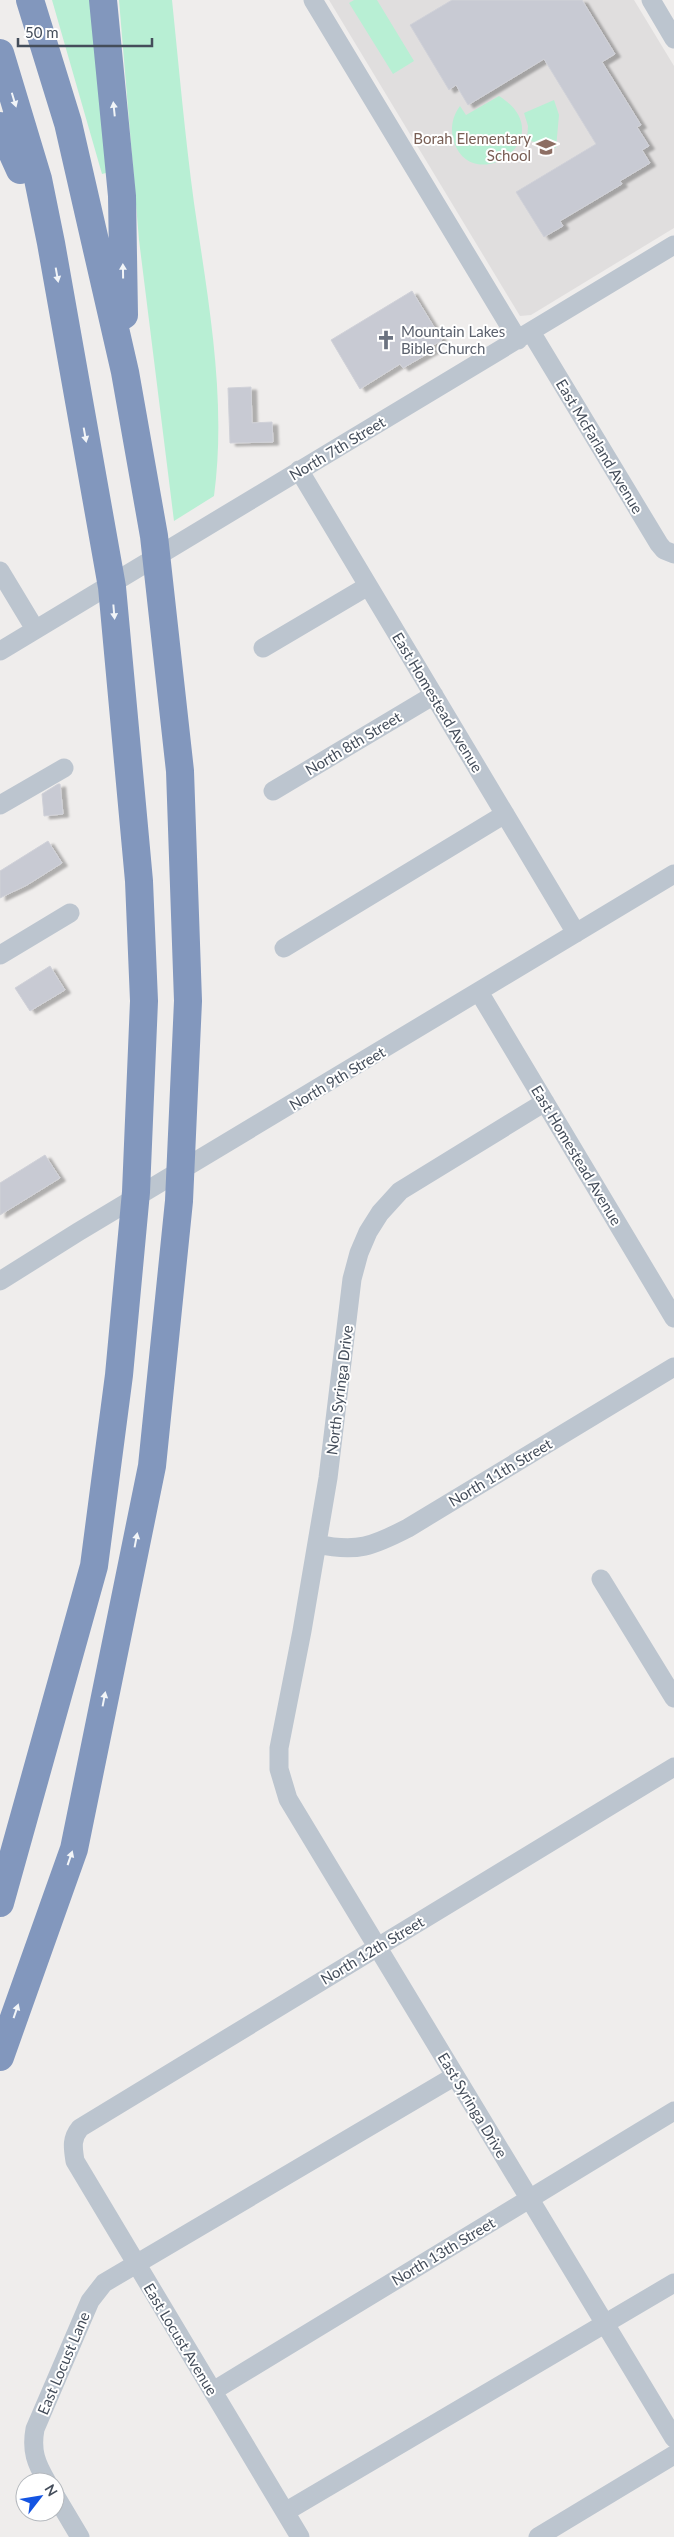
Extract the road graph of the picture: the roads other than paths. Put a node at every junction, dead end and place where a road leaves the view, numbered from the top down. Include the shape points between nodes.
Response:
1 (30, 0) edge
2 (103, 0) edge
3 (313, 0) edge
4 (651, 0) edge
5 (674, 39) edge
6 (0, 53) edge
7 (0, 126) edge
8 (51, 242) junction
9 (674, 245) edge
10 (525, 336) junction
11 (125, 372) junction
12 (300, 470) junction
13 (674, 554) edge
14 (0, 571) edge
15 (368, 586) junction
16 (35, 629) junction
17 (263, 648) dead end
18 (0, 651) edge
19 (434, 695) junction
20 (64, 768) dead end
21 (273, 791) dead end
22 (0, 805) edge
23 (505, 814) junction
24 (674, 874) edge
25 (70, 913) dead end
26 (576, 934) junction
27 (284, 948) dead end
28 (0, 955) edge
29 (479, 992) junction
30 (545, 1102) junction
31 (0, 1281) edge
32 (674, 1318) edge
33 (674, 1367) edge
34 (317, 1544) junction
35 (601, 1579) dead end
36 (674, 1698) edge
37 (674, 1767) edge
38 (279, 1770) joint
39 (0, 1903) edge
40 (377, 1947) junction
41 (0, 2057) edge
42 (455, 2076) junction
43 (674, 2111) edge
44 (74, 2138) joint
45 (530, 2199) junction
46 (137, 2264) junction
47 (674, 2283) edge
48 (605, 2324) junction
49 (212, 2391) junction
50 (674, 2438) edge
51 (674, 2455) edge
52 (41, 2472) edge
53 (65, 2512) edge
54 (285, 2512) junction
55 (80, 2537) edge
56 (300, 2537) edge
57 (538, 2537) edge

1 - 11 highway via 68,123
11 -> 2 highway via 122,196
3 - 10 street, East McFarland Avenue
4 - 5 street
6 -> 8 highway via 38,179
7 - 8 highway
8 -> 39 highway via 112,587 139,882 144,1001 136,1192 119,1375 94,1566
9 - 10 street, North 7th Street
10 - 12 street, North 7th Street
10 - 13 street, East McFarland Avenue via 659,544
41 -> 11 highway via 78,1830 152,1466 179,1202 188,1001 180,771 154,536
12 - 15 street, East Homestead Avenue
12 - 16 street, North 7th Street
14 - 16 street
15 - 17 street
15 - 19 street, East Homestead Avenue
16 - 18 street, North 7th Street
19 - 21 street, North 8th Street
19 - 23 street, East Homestead Avenue
20 - 22 street
23 - 26 street, East Homestead Avenue
23 - 27 street
24 - 26 street, North 9th Street
25 - 28 street
26 - 29 street, North 9th Street
29 - 30 street, East Homestead Avenue
29 - 31 street, North 9th Street
30 - 32 street, East Homestead Avenue
30 - 34 street, North Syringa Drive via 400,1191 368,1232 352,1279
33 - 34 street, North 11th Street via 379,1543 351,1549
34 - 38 street, North Syringa Drive via 282,1726
35 - 36 street
37 - 40 street, North 12th Street
38 - 40 street, East Syringa Drive via 288,1800
40 - 42 street, East Syringa Drive
40 - 44 street, North 12th Street via 80,2128
42 - 45 street, East Syringa Drive
42 - 46 street, East Locust Lane
43 - 45 street, North 13th Street
44 - 46 street, East Locust Avenue via 75,2161
45 - 48 street, East Syringa Drive
45 - 49 street, North 13th Street
46 - 49 street, East Locust Avenue
46 - 52 street, East Locust Lane via 104,2283 94,2293 35,2429 32,2450
47 - 48 street
48 - 50 street, East Syringa Drive
48 - 54 street
49 - 54 street, East Locust Avenue
51 - 57 street
53 - 55 street
54 - 56 street, East Locust Avenue

